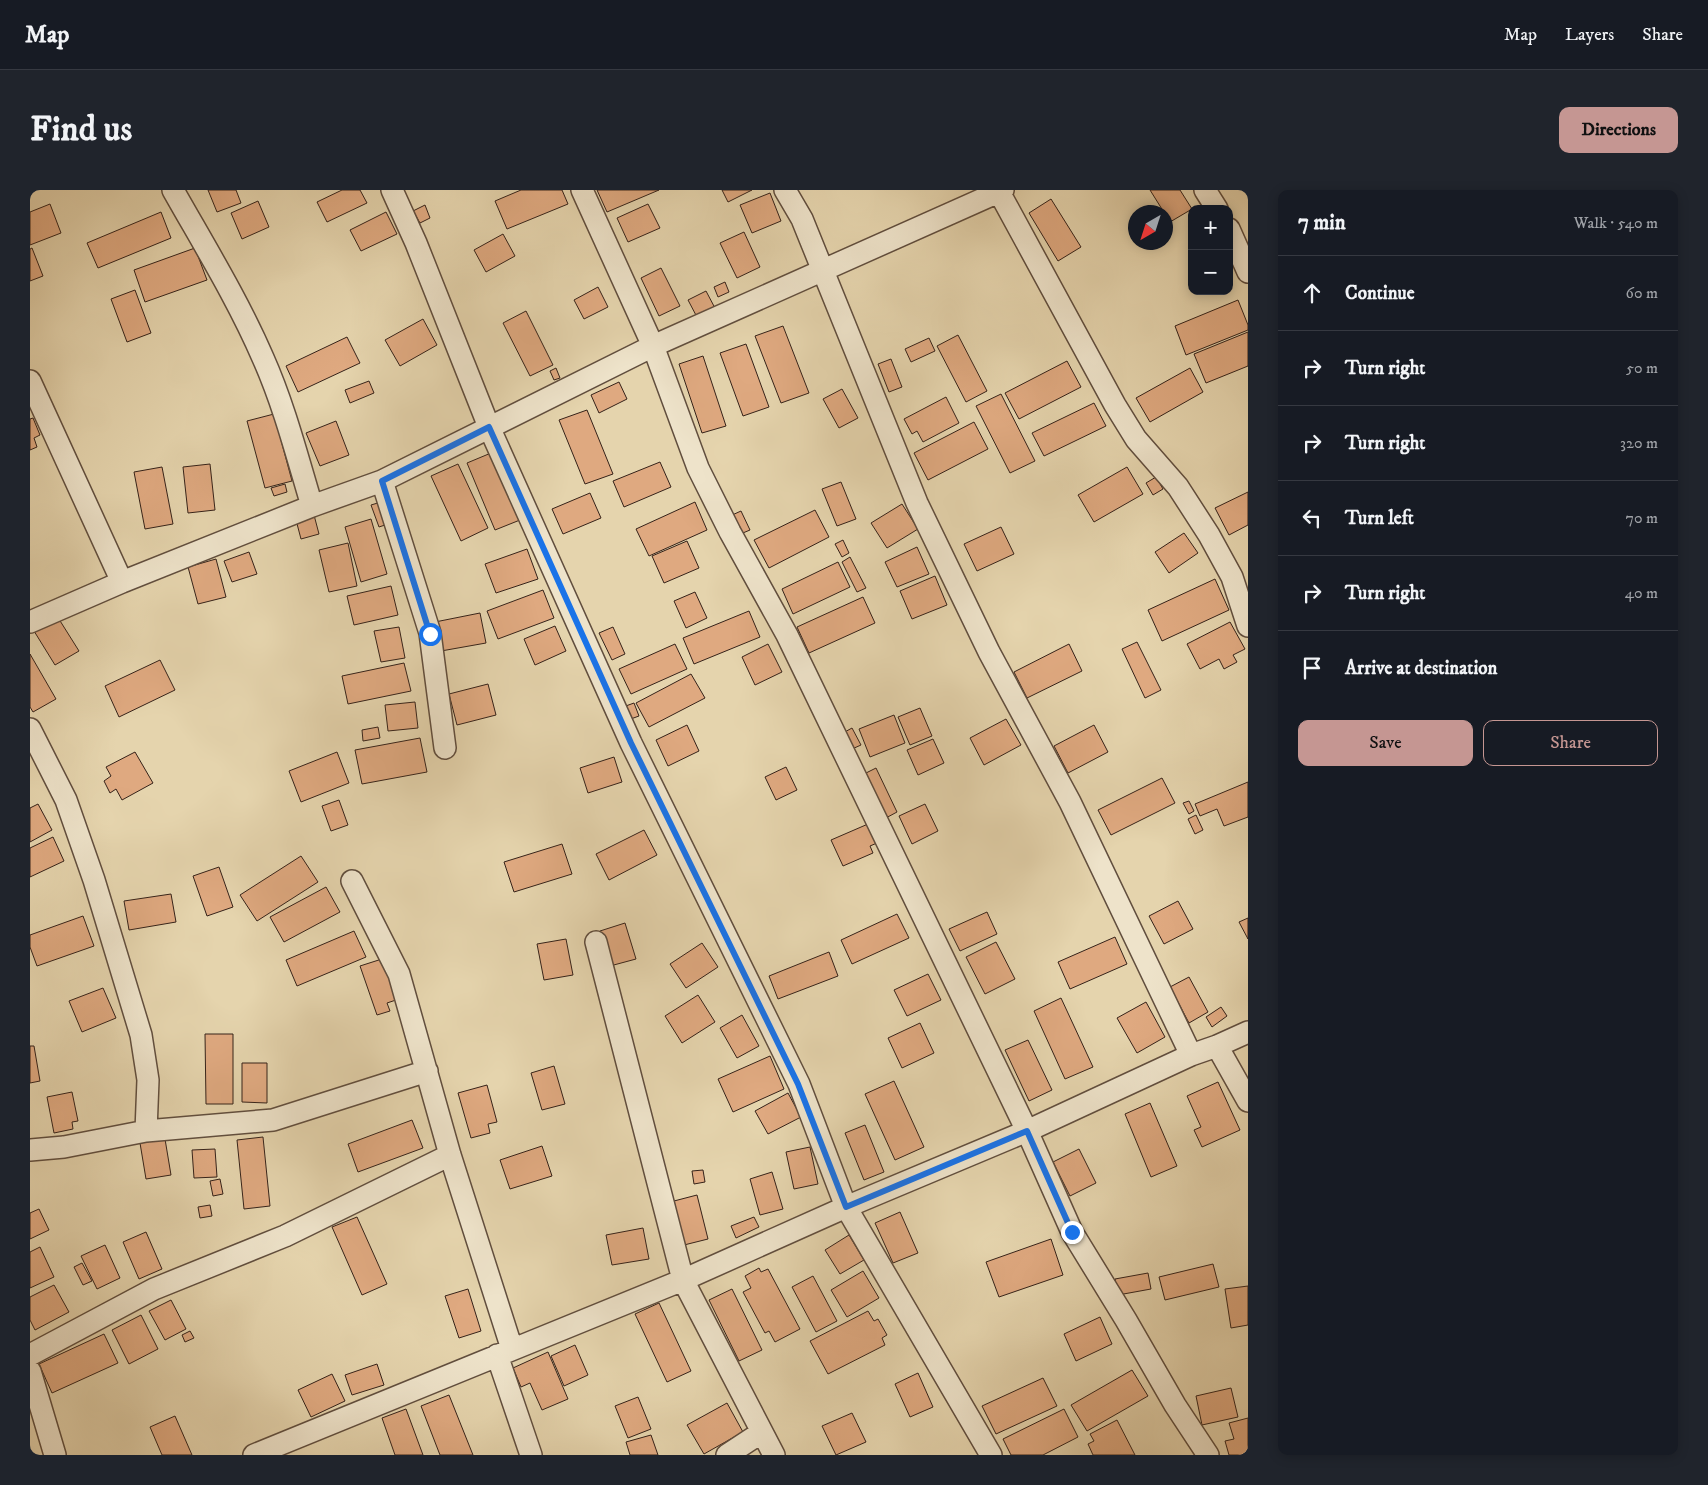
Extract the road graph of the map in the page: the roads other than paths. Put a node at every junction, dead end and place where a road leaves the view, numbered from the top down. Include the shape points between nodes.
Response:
1 (174, 190) edge
2 (392, 190) edge
3 (582, 190) edge
4 (785, 190) edge
5 (1205, 190) edge
6 (1000, 191) edge
7 (1214, 205) edge
8 (1233, 238) edge
9 (822, 270) junction
10 (1248, 272) edge
11 (653, 346) junction
12 (30, 381) edge
13 (489, 427) junction
14 (382, 481) junction
15 (312, 506) junction
16 (122, 582) junction
17 (30, 622) edge
18 (1248, 626) edge
19 (30, 729) edge
20 (445, 748) dead end
21 (352, 881) dead end
22 (596, 942) dead end
23 (1248, 1032) edge
24 (1217, 1046) junction
25 (1191, 1055) junction
26 (426, 1071) junction
27 (1248, 1102) edge
28 (146, 1131) junction
29 (1027, 1131) junction
30 (30, 1150) edge
31 (450, 1155) junction
32 (846, 1207) junction
33 (683, 1280) junction
34 (505, 1352) junction
35 (30, 1354) edge
36 (30, 1371) edge
37 (762, 1432) junction
38 (55, 1455) edge
39 (254, 1455) edge
40 (531, 1455) edge
41 (726, 1455) edge
42 (774, 1455) edge
43 (991, 1455) edge
44 (1208, 1455) edge

1 - 15 street via 263,358 280,400
2 - 13 street
3 - 11 street
4 - 9 street via 802,219
5 - 7 street
6 - 9 street
6 - 18 street via 1115,405 1136,439 1178,487 1209,534 1232,577
8 - 10 street
9 - 11 street
9 - 25 street via 917,503 990,652 1070,802
11 - 13 street
11 - 29 street via 698,468 787,635
12 - 16 street
13 - 14 street
13 - 32 street via 631,743 798,1084
14 - 15 street
14 - 20 street via 430,634
15 - 16 street
16 - 17 street
19 - 28 street via 66,800 141,1035 148,1080
21 - 26 street via 399,974
22 - 33 street
23 - 24 street
24 - 25 street
24 - 27 street
25 - 29 street
26 - 28 street via 273,1120
26 - 31 street
28 - 30 street via 64,1147
29 - 32 street
29 - 44 street via 1072,1232
31 - 34 street
31 - 35 street via 286,1236 154,1289
32 - 33 street
32 - 43 street
33 - 34 street
33 - 37 street
34 - 39 street
34 - 40 street
36 - 38 street
37 - 41 street
37 - 42 street

